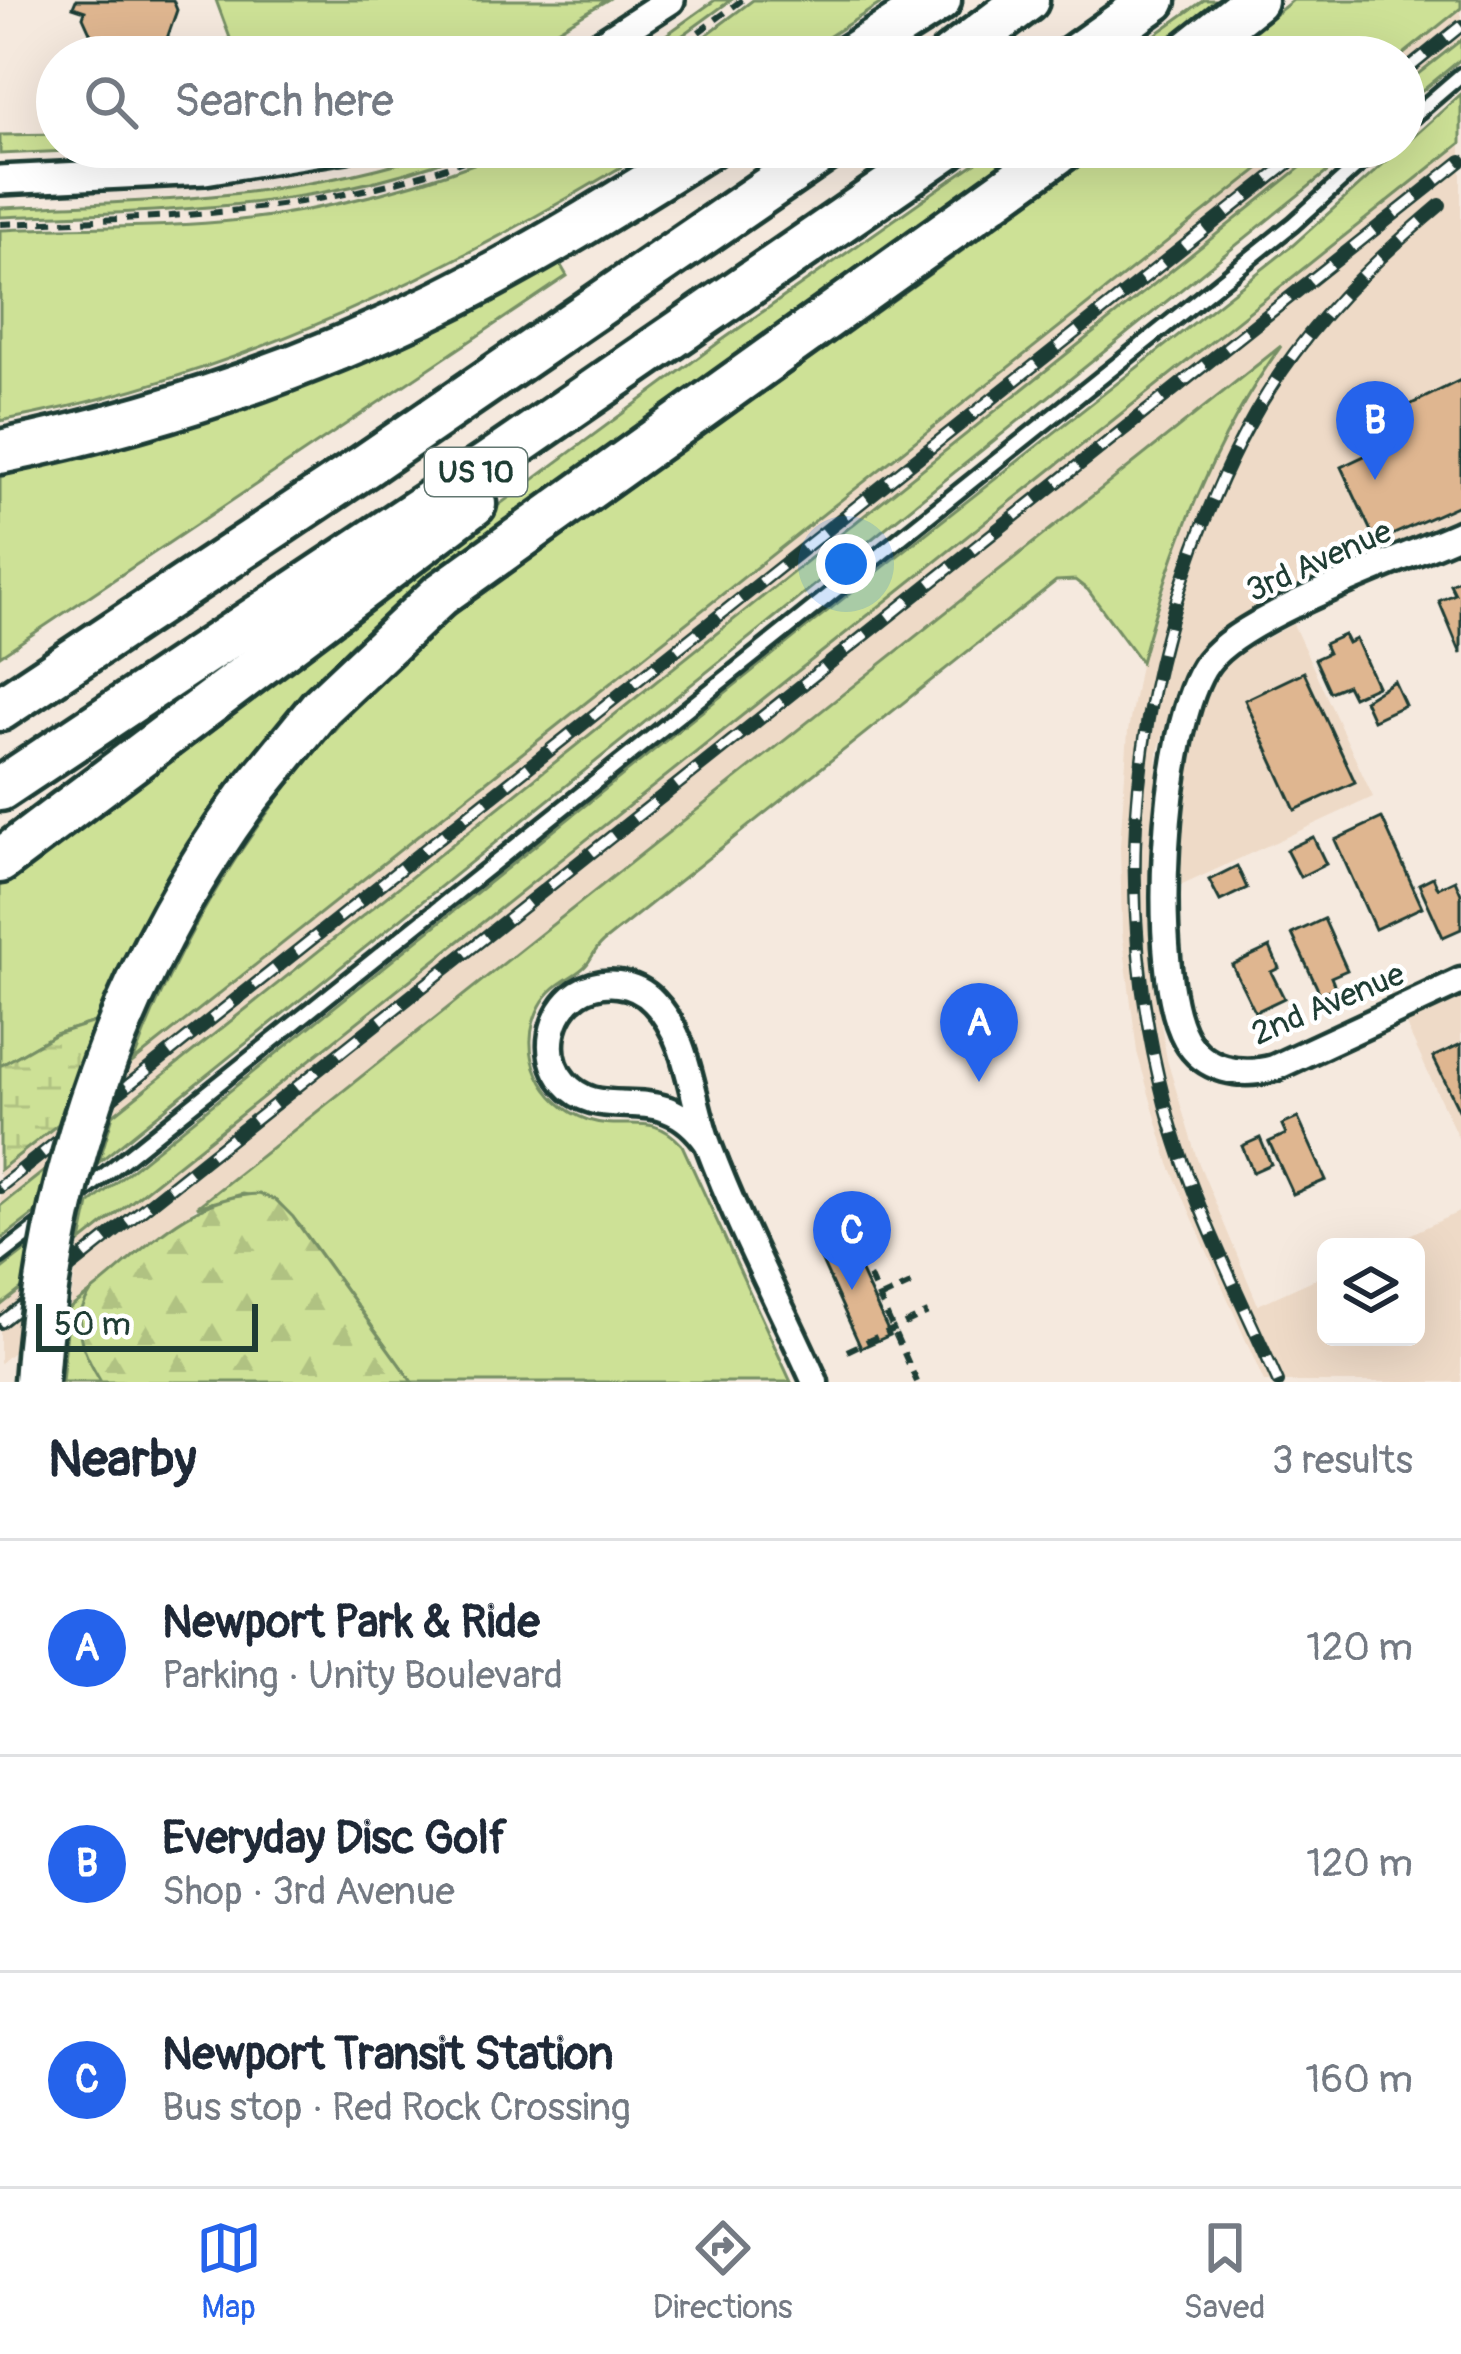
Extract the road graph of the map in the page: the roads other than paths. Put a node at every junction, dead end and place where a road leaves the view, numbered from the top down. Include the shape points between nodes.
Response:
1 (670, 0) edge
2 (938, 0) edge
3 (1027, 0) edge
4 (1154, 0) edge
5 (1255, 0) edge
6 (614, 36) edge
7 (882, 36) edge
8 (979, 36) edge
9 (1104, 36) edge
10 (1210, 36) edge
11 (1461, 75) edge
12 (1425, 106) edge
13 (217, 168) edge
14 (672, 168) edge
15 (799, 168) edge
16 (918, 168) edge
17 (1036, 168) edge
18 (1355, 168) edge
19 (0, 180) edge
20 (797, 253) junction
21 (0, 452) edge
22 (1461, 533) edge
23 (0, 709) edge
24 (0, 789) edge
25 (0, 861) edge
26 (1461, 981) edge
27 (1218, 1067) joint
28 (708, 1144) junction
29 (0, 1256) edge
30 (36, 1382) edge
31 (815, 1382) edge

1 - 6 street
2 - 7 highway
3 - 8 highway
4 - 9 highway
5 - 10 highway
11 - 12 lane
13 - 19 street
14 - 21 highway via 523,259 377,331 161,412
15 - 23 highway, US 10
16 - 20 highway, US 10
17 - 30 highway, bridge via 440,595 321,706 193,878 100,1073 57,1228
18 - 29 lane
20 - 24 highway, US 10
20 - 25 highway
22 - 27 street, 3rd Avenue via 1233,638 1210,658 1189,698 1172,761 1169,963 1180,1024 1193,1049
26 - 27 street, 2nd Avenue via 1274,1068
28 - 28 street via 689,1071 655,1002 605,983 570,999 555,1022 551,1050 567,1084 596,1101 676,1112
28 - 31 street

